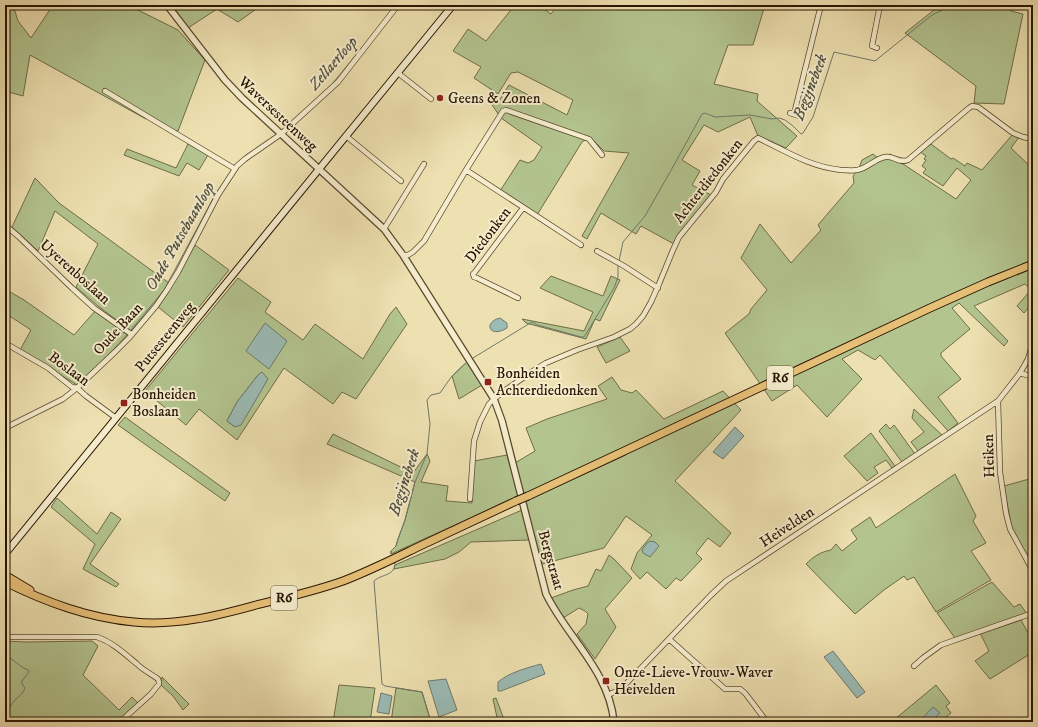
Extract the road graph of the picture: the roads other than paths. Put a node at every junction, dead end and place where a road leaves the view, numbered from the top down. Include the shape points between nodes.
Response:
1 (167, 5) edge
2 (398, 5) edge
3 (453, 5) edge
4 (821, 5) edge
5 (880, 5) edge
6 (877, 48) dead end
7 (398, 73) junction
8 (105, 91) dead end
9 (431, 99) dead end
10 (794, 114) dead end
11 (281, 134) junction
12 (346, 136) junction
13 (1033, 139) edge
14 (602, 155) dead end
15 (424, 164) dead end
16 (235, 169) junction
17 (319, 169) junction
18 (466, 170) junction
19 (401, 181) dead end
20 (523, 208) junction
21 (5, 225) edge
22 (384, 229) junction
23 (581, 245) dead end
24 (597, 251) dead end
25 (403, 255) junction
26 (1033, 264) edge
27 (658, 288) junction
28 (518, 298) dead end
29 (132, 334) junction
30 (5, 343) edge
31 (1033, 343) edge
32 (1020, 373) junction
33 (1033, 377) edge
34 (77, 388) junction
35 (494, 399) junction
36 (998, 401) junction
37 (116, 418) junction
38 (5, 428) edge
39 (512, 462) joint
40 (470, 499) dead end
41 (5, 554) edge
42 (1033, 571) edge
43 (5, 574) edge
44 (5, 582) edge
45 (38, 597) junction
46 (1033, 613) edge
47 (5, 637) edge
48 (669, 639) junction
49 (914, 666) dead end
50 (608, 695) junction
51 (120, 722) edge
52 (614, 722) edge
53 (767, 722) edge

1 - 11 street, Waversesteenweg via 225,80
2 - 11 street, Oude Baan via 338,82
3 - 7 main road, Putsesteenweg
4 - 10 street
5 - 6 street via 872,46
7 - 9 street
7 - 12 main road, Putsesteenweg
8 - 16 street
11 - 16 street, Oude Baan
11 - 17 street, Waversesteenweg
12 - 17 main road, Putsesteenweg
12 - 19 street
13 - 27 street, Achterdiedonken via 1013,132 978,107 972,106 908,160 901,161 886,156 865,168 852,171 816,166 758,138 679,237
14 - 18 street via 589,139 581,135 506,110
15 - 22 street
16 - 29 street, Oude Baan via 218,195 167,290
17 - 22 street, Waversesteenweg
17 - 37 main road, Putsesteenweg
18 - 20 street, Diedonken
18 - 25 street via 424,241 413,252
20 - 23 street, Diedonken
20 - 28 street, Diedonken via 474,274 474,277
21 - 29 street, Uyerenboslaan via 20,236 94,308
22 - 25 street, Waversesteenweg
24 - 27 street
25 - 35 street, Waversesteenweg
26 - 45 main road, R6, bridge via 936,305 344,580 302,594 202,618 162,623 92,616
27 - 35 street, Achterdiedonken via 647,311 630,329 546,363
29 - 34 street, Oude Baan
30 - 34 street, Boslaan via 43,364 72,387
31 - 32 street
32 - 33 street
32 - 36 street
34 - 37 street, Boslaan
34 - 38 street, Oude Baan via 49,406
35 - 39 street, Waversesteenweg
35 - 40 street via 485,410 476,432
36 - 42 street, Heiken via 1000,472 1006,513 1010,529
36 - 48 street, Heivelden via 726,581
37 - 41 main road, Putsesteenweg
39 - 50 street, Bergstraat via 546,594 553,609 591,662
43 - 45 main road, R6
44 - 45 main road, R6
46 - 49 street via 941,645
47 - 51 street via 97,637 130,658 158,679 159,684
48 - 50 street, Heivelden via 620,689
48 - 53 street via 725,689 740,689 745,693
50 - 52 street, Bergstraat

